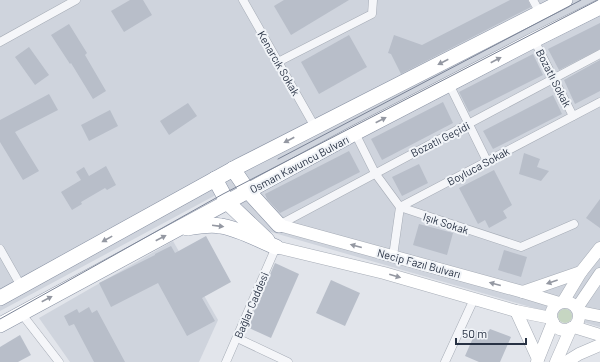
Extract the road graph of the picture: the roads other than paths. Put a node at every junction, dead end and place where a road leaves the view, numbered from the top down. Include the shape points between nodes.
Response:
1 (76, 0) edge
2 (243, 0) edge
3 (373, 0) edge
4 (565, 0) edge
5 (537, 6) edge
6 (600, 7) edge
7 (534, 40) junction
8 (0, 42) edge
9 (600, 54) edge
10 (278, 62) junction
11 (554, 78) junction
12 (449, 84) junction
13 (600, 102) edge
14 (573, 116) junction
15 (469, 124) junction
16 (315, 127) junction
17 (355, 133) junction
18 (487, 162) junction
19 (233, 169) junction
20 (374, 173) junction
21 (215, 179) junction
22 (248, 191) junction
23 (228, 203) junction
24 (400, 207) junction
25 (574, 224) dead end
26 (279, 225) junction
27 (180, 228) junction
28 (276, 247) junction
29 (600, 248) edge
30 (0, 249) edge
31 (393, 256) junction
32 (581, 272) junction
33 (600, 277) edge
34 (21, 286) junction
35 (523, 292) junction
36 (0, 298) edge
37 (474, 299) junction
38 (561, 303) junction
39 (578, 310) junction
40 (516, 311) junction
41 (22, 313) junction
42 (600, 316) edge
43 (552, 320) junction
44 (0, 325) edge
45 (573, 328) junction
46 (600, 335) edge
47 (237, 338) junction
48 (600, 345) edge
49 (538, 360) edge
50 (59, 362) edge
51 (226, 362) edge
52 (288, 362) edge
53 (445, 362) edge
54 (556, 362) edge
55 (566, 362) edge

1 - 8 street
2 - 10 street, Kenarcık Sokak
3 - 10 street via 372,14
4 - 5 highway
5 -> 16 highway
6 - 7 highway, Osman Kavuncu Bulvarı
7 - 11 street, Bozatlı Sokak
12 -> 7 highway, Osman Kavuncu Bulvarı
9 - 11 street, Bozatlı Geçidi
10 - 16 street, Kenarcık Sokak
11 - 14 street, Bozatlı Sokak
11 - 15 street, Bozatlı Geçidi
12 - 15 street
17 -> 12 highway, Osman Kavuncu Bulvarı
13 - 14 street, Boyluca Sokak
14 - 18 street, Boyluca Sokak
15 - 18 street
15 - 20 street, Bozatlı Geçidi
16 -> 19 highway
17 - 20 street
17 - 22 highway, Osman Kavuncu Bulvarı
18 - 24 street, Boyluca Sokak
19 - 21 highway
19 - 22 highway
20 - 24 street
20 - 26 street, Bozatlı Geçidi
21 - 23 highway
21 -> 34 highway
22 - 23 highway, Osman Kavuncu Bulvarı
22 - 26 highway
23 - 27 highway, Osman Kavuncu Bulvarı
23 - 28 highway
24 - 25 street, Işık Sokak via 521,247
24 - 31 street
31 -> 26 street, Necip Fazıl Bulvarı
27 -> 28 highway via 220,226
41 -> 27 highway, Osman Kavuncu Bulvarı
28 -> 37 street, Necip Fazıl Bulvarı via 384,273
28 - 47 street, Bağlar Caddesi
29 - 32 street
30 - 34 street
35 -> 31 street, Necip Fazıl Bulvarı
32 -> 35 street
32 - 38 street
33 - 39 street
34 - 36 highway
35 - 38 street, Necip Fazıl Bulvarı
37 - 40 street, Necip Fazıl Bulvarı
37 - 53 street
38 - 39 street via 571,303
38 - 43 street via 553,310
39 - 42 street
39 - 45 street via 579,320
40 - 43 street, Necip Fazıl Bulvarı
40 - 49 street
41 - 44 highway, Osman Kavuncu Bulvarı
41 - 50 street
43 - 45 street via 562,330
43 - 49 street
45 - 46 street
45 - 54 street
47 - 51 street, Bağlar Caddesi
47 - 52 street
48 - 55 street

